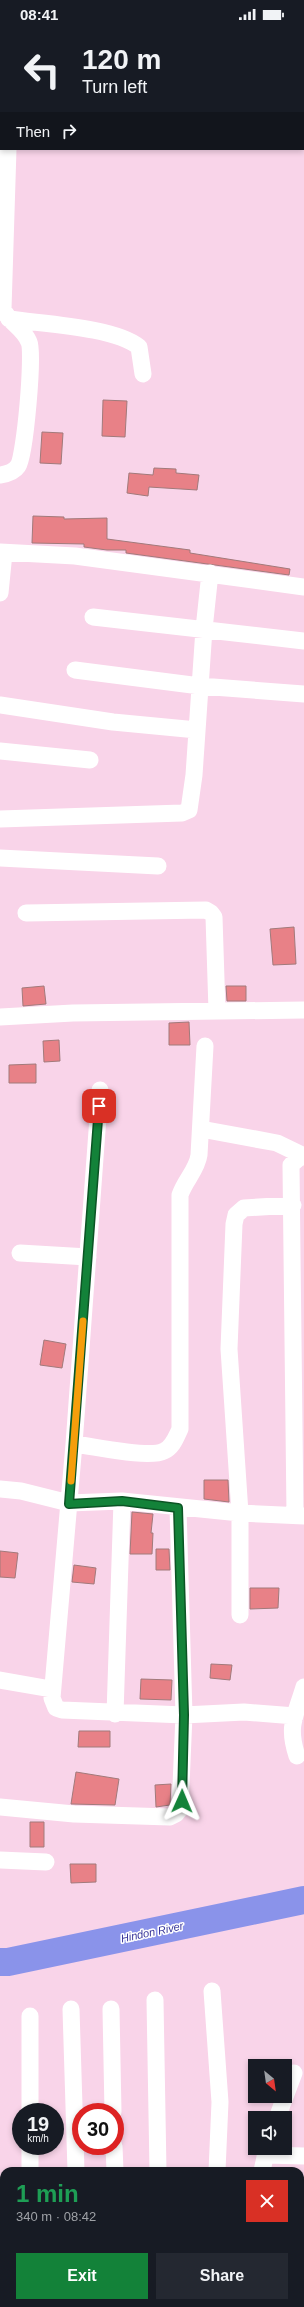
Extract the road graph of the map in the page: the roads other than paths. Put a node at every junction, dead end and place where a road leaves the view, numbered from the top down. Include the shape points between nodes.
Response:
1 (8, 150) edge
2 (7, 319) junction
3 (142, 374) dead end
4 (0, 475) edge
5 (2, 552) edge
6 (210, 573) junction
7 (304, 587) edge
8 (0, 593) edge
9 (93, 616) dead end
10 (204, 629) junction
11 (304, 642) edge
12 (75, 670) dead end
13 (200, 686) junction
14 (304, 694) edge
15 (0, 705) edge
16 (197, 730) junction
17 (0, 751) edge
18 (90, 760) dead end
19 (0, 819) edge
20 (0, 858) edge
21 (158, 866) dead end
22 (26, 913) dead end
23 (304, 1010) edge
24 (217, 1011) junction
25 (0, 1017) edge
26 (206, 1046) dead end
27 (100, 1090) dead end
28 (201, 1128) junction
29 (304, 1156) edge
30 (293, 1205) junction
31 (20, 1253) dead end
32 (88, 1257) junction
33 (74, 1444) junction
34 (0, 1489) edge
35 (122, 1501) junction
36 (69, 1504) junction
37 (178, 1508) junction
38 (240, 1513) junction
39 (299, 1515) edge
40 (240, 1614) dead end
41 (0, 1680) edge
42 (304, 1688) edge
43 (51, 1689) junction
44 (115, 1714) junction
45 (184, 1715) junction
46 (295, 1716) junction
47 (297, 1756) dead end
48 (0, 1806) edge
49 (0, 1860) edge
50 (46, 1862) dead end
51 (212, 1992) dead end
52 (155, 2000) dead end
53 (71, 2009) dead end
54 (111, 2009) dead end
55 (30, 2016) dead end
56 (294, 2073) dead end
57 (30, 2103) edge
58 (114, 2103) edge
59 (280, 2111) edge
60 (30, 2155) edge
61 (114, 2155) edge
62 (304, 2156) edge
63 (265, 2158) edge
64 (30, 2167) edge
65 (76, 2167) edge
66 (115, 2167) edge
67 (158, 2167) edge
68 (217, 2167) edge

1 - 2 street via 3,297 3,309
2 - 3 street via 104,332 132,341 139,347
2 - 4 street via 23,330 30,343 31,362 19,465 12,472
5 - 6 street via 74,556
5 - 8 street
6 - 7 street
6 - 10 street
9 - 10 street
10 - 11 street
10 - 13 street
12 - 13 street
13 - 14 street
13 - 16 street
15 - 16 street via 113,722
16 - 19 street via 191,803 188,810 182,813
17 - 18 street
20 - 21 street
22 - 24 street via 206,910 211,912 214,917
23 - 24 street
24 - 25 street
26 - 28 street
27 - 32 street
28 - 29 street via 277,1143
28 - 33 street via 198,1166 184,1183 180,1195 180,1429 174,1442 164,1452 148,1455
29 - 30 street via 291,1165
30 - 38 street via 244,1208 236,1215 234,1224 229,1349
30 - 39 street
31 - 32 street
32 - 33 street
33 - 36 street
34 - 36 street via 21,1491
35 - 36 street
35 - 37 street
35 - 44 street
36 - 43 street
37 - 38 street
37 - 45 street
38 - 39 street
38 - 40 street
41 - 43 street
42 - 46 street
43 - 44 street via 56,1708
44 - 45 street
45 - 46 street via 244,1712
45 - 48 street via 182,1801 176,1814 170,1817 74,1814
46 - 47 street via 291,1738
49 - 50 street
51 - 68 street via 220,2102
52 - 67 street
53 - 65 street
54 - 58 street
55 - 57 street
56 - 59 street
60 - 64 street
61 - 66 street
62 - 63 street

